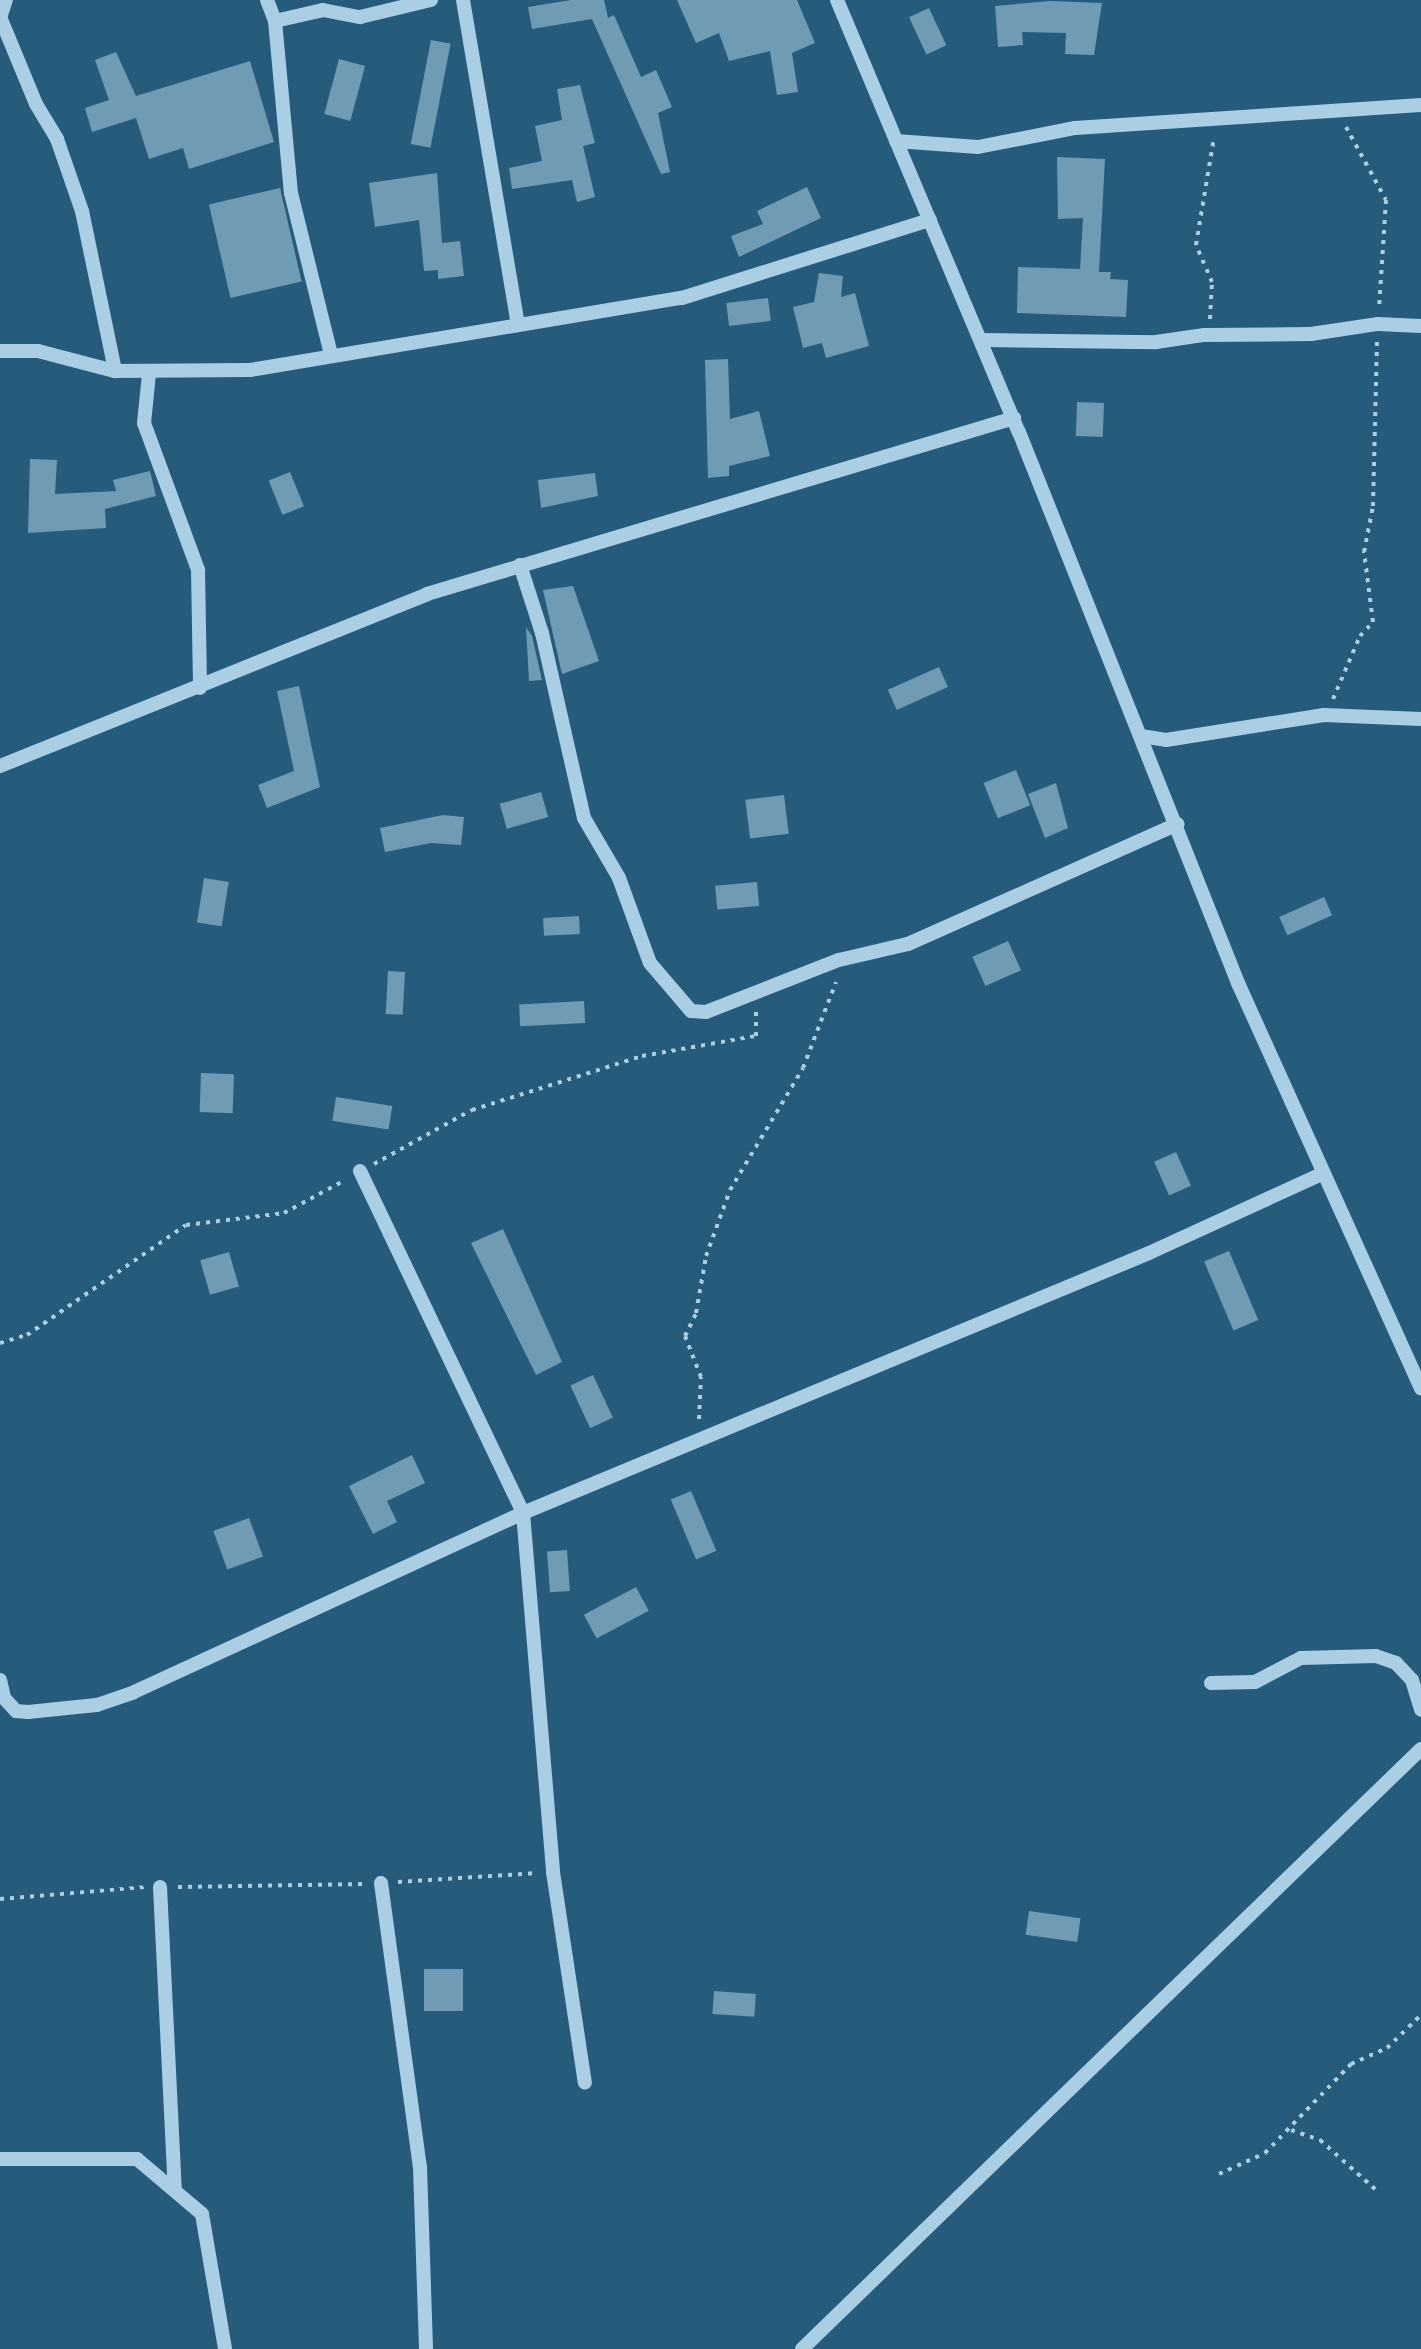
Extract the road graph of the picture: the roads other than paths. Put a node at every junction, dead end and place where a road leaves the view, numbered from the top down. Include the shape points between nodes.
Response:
1 (6, 0) edge
2 (267, 0) edge
3 (431, 0) edge
4 (463, 0) edge
5 (837, 0) edge
6 (0, 18) edge
7 (275, 21) junction
8 (1421, 105) edge
9 (896, 141) junction
10 (930, 220) junction
11 (518, 324) junction
12 (1421, 326) edge
13 (981, 340) junction
14 (0, 351) edge
15 (331, 355) junction
16 (115, 371) junction
17 (149, 374) junction
18 (1014, 418) junction
19 (520, 565) junction
20 (200, 688) junction
21 (1421, 719) edge
22 (1141, 736) junction
23 (0, 766) edge
24 (1177, 824) junction
25 (360, 1171) road end
26 (1324, 1173) junction
27 (1421, 1389) edge
28 (523, 1513) junction
29 (0, 1680) edge
30 (1211, 1683) dead end
31 (1421, 1710) edge
32 (1421, 1749) edge
33 (381, 1883) road end
34 (160, 1887) road end
35 (585, 2083) dead end
36 (0, 2159) edge
37 (175, 2191) junction
38 (225, 2349) edge
39 (426, 2349) edge
40 (802, 2349) edge

1 - 6 street
2 - 7 street
3 - 7 street via 360,17 323,10
4 - 11 street
5 - 9 street
6 - 16 street via 36,104 57,139 82,211
7 - 15 street via 291,193
8 - 9 street via 1075,128 978,147
9 - 10 street
10 - 11 street via 682,298
10 - 13 street
11 - 15 street
12 - 13 street via 1378,324 1311,334 1204,335 1156,342
13 - 18 street
14 - 16 street via 38,351
15 - 17 street via 250,370
16 - 17 street
17 - 20 street via 144,423 198,570
18 - 19 street
18 - 22 street
19 - 20 street via 427,594
19 - 24 street via 542,633 584,818 619,878 650,963 691,1011 706,1012 839,960 908,944
20 - 23 street
21 - 22 street via 1324,715 1166,740
22 - 24 street
24 - 26 street via 1238,983
25 - 28 street
26 - 27 street
26 - 28 street via 1149,1253
28 - 29 street via 194,1666 97,1705 16,1711 4,1698
28 - 35 street via 553,1872
30 - 31 street via 1255,1682 1301,1658 1376,1656 1396,1663 1412,1680
32 - 40 street
33 - 39 street via 420,2167
34 - 37 street
36 - 37 street via 137,2159
37 - 38 street via 202,2214

